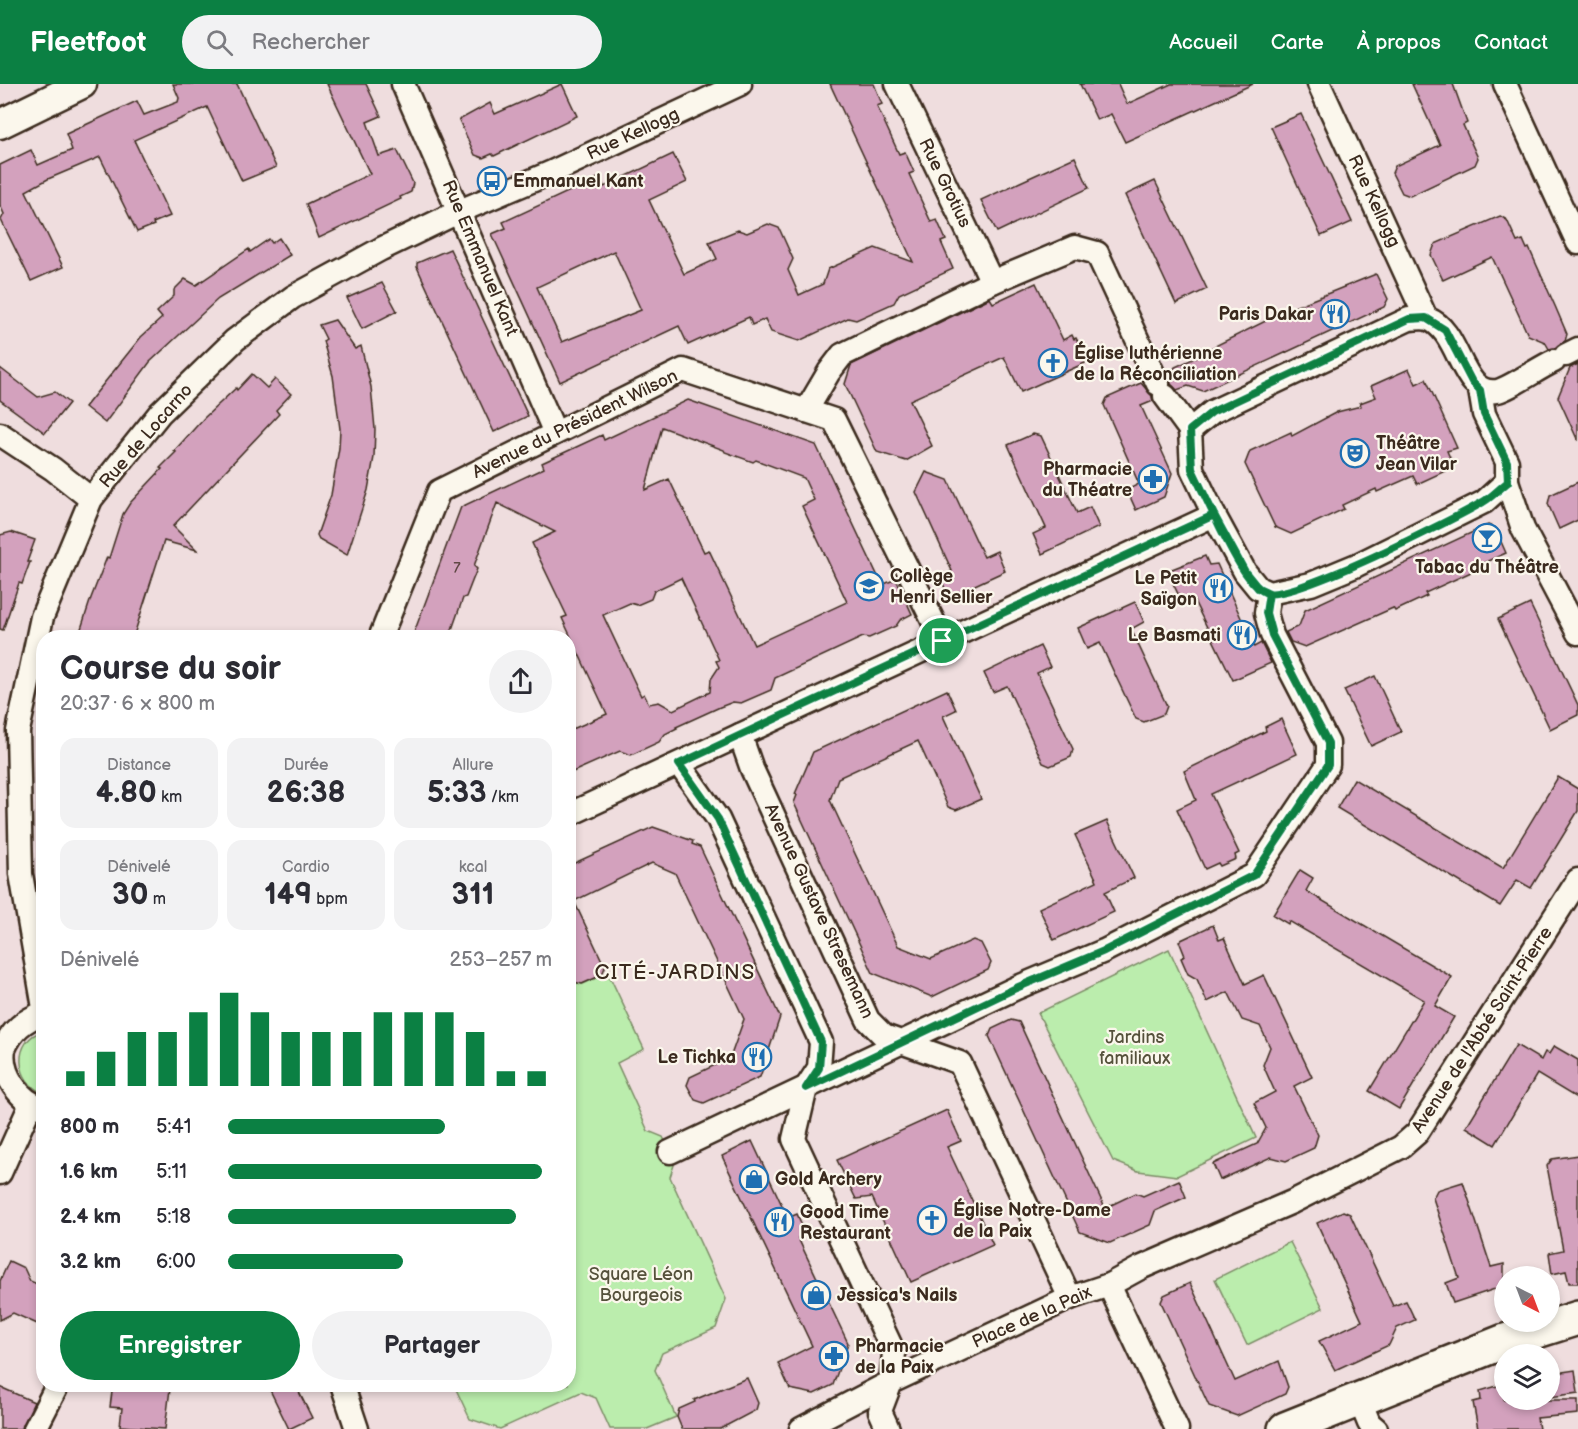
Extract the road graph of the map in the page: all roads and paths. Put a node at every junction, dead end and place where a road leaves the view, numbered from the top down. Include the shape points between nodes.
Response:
1 (82, 84) edge
2 (403, 84) edge
3 (740, 84) edge
4 (897, 84) edge
5 (1319, 84) edge
6 (1505, 84) edge
7 (0, 124) edge
8 (460, 211) junction
9 (1578, 243) edge
10 (992, 282) junction
11 (1426, 318) junction
12 (1566, 355) edge
13 (1480, 390) junction
14 (806, 411) junction
15 (1190, 430) junction
16 (555, 433) junction
17 (0, 434) edge
18 (1508, 482) junction
19 (91, 499) junction
20 (1214, 515) junction
21 (1269, 593) junction
22 (39, 630) edge
23 (383, 630) edge
24 (1578, 633) edge
25 (942, 641) junction
26 (36, 646) edge
27 (740, 735) junction
28 (679, 764) junction
29 (576, 811) edge
30 (1578, 880) edge
31 (36, 961) edge
32 (36, 1016) edge
33 (904, 1042) junction
34 (1, 1051) edge
35 (806, 1088) junction
36 (36, 1106) edge
37 (36, 1108) edge
38 (670, 1152) dead end
39 (0, 1173) edge
40 (1109, 1285) junction
41 (1070, 1298) junction
42 (1578, 1318) edge
43 (891, 1382) junction
44 (54, 1392) edge
45 (345, 1392) edge
46 (1359, 1401) junction
47 (35, 1429) edge
48 (357, 1429) edge
49 (801, 1429) edge
50 (888, 1429) edge
51 (1177, 1429) edge
52 (1285, 1429) edge
53 (1376, 1429) edge

1 - 7 street
2 - 8 street, Rue Emmanuel Kant
3 - 8 street, Rue Kellogg
4 - 10 street, Rue Grotius
5 - 11 street, Rue Kellogg
6 - 9 street
8 - 16 street, Rue Emmanuel Kant
8 - 19 street, Rue de Locarno via 292,297 235,340 160,413
10 - 14 street via 842,356
10 - 15 street via 1075,247 1097,253 1162,390
11 - 13 street via 1445,330
11 - 15 street via 1409,319 1222,407
12 - 13 street via 1497,391
13 - 18 street via 1484,414 1507,462
14 - 16 street, Avenue du Président Wilson via 683,370
14 - 25 street, Avenue du Président Wilson via 834,420
15 - 20 street via 1192,469
16 - 23 street, Avenue du Président Wilson via 439,490
17 - 19 street
18 - 21 street via 1484,501 1357,565 1311,584
18 - 24 street via 1523,529
19 - 22 street, Rue de Locarno
20 - 21 street via 1245,572 1258,588
20 - 25 street
21 - 33 street via 1266,613 1272,635 1328,743 1328,765 1254,875 1104,951
25 - 27 street
26 - 31 street, Rue de Locarno via 18,731 21,874
27 - 28 street
27 - 33 street, Avenue Gustave Stresemann via 868,1020 884,1036
28 - 29 street
28 - 35 street via 718,819 821,1042 819,1068
30 - 40 street, Avenue de l'Abbé Saint-Pierre via 1418,1133 1401,1147 1292,1202
32 - 34 street via 14,1030
33 - 35 street
33 - 41 street, Avenue Gustave Stresemann via 960,1063
34 - 36 street via 13,1088 21,1098
35 - 38 street
35 - 43 street via 794,1139 894,1353
37 - 39 street
40 - 41 street, Place de la Paix
40 - 51 street, Place de la Paix
41 - 43 street, Place de la Paix
42 - 46 main road via 1505,1341
43 - 49 street, Place de la Paix
43 - 50 street via 880,1411
44 - 47 street
45 - 48 street
46 - 52 main road
46 - 53 street

